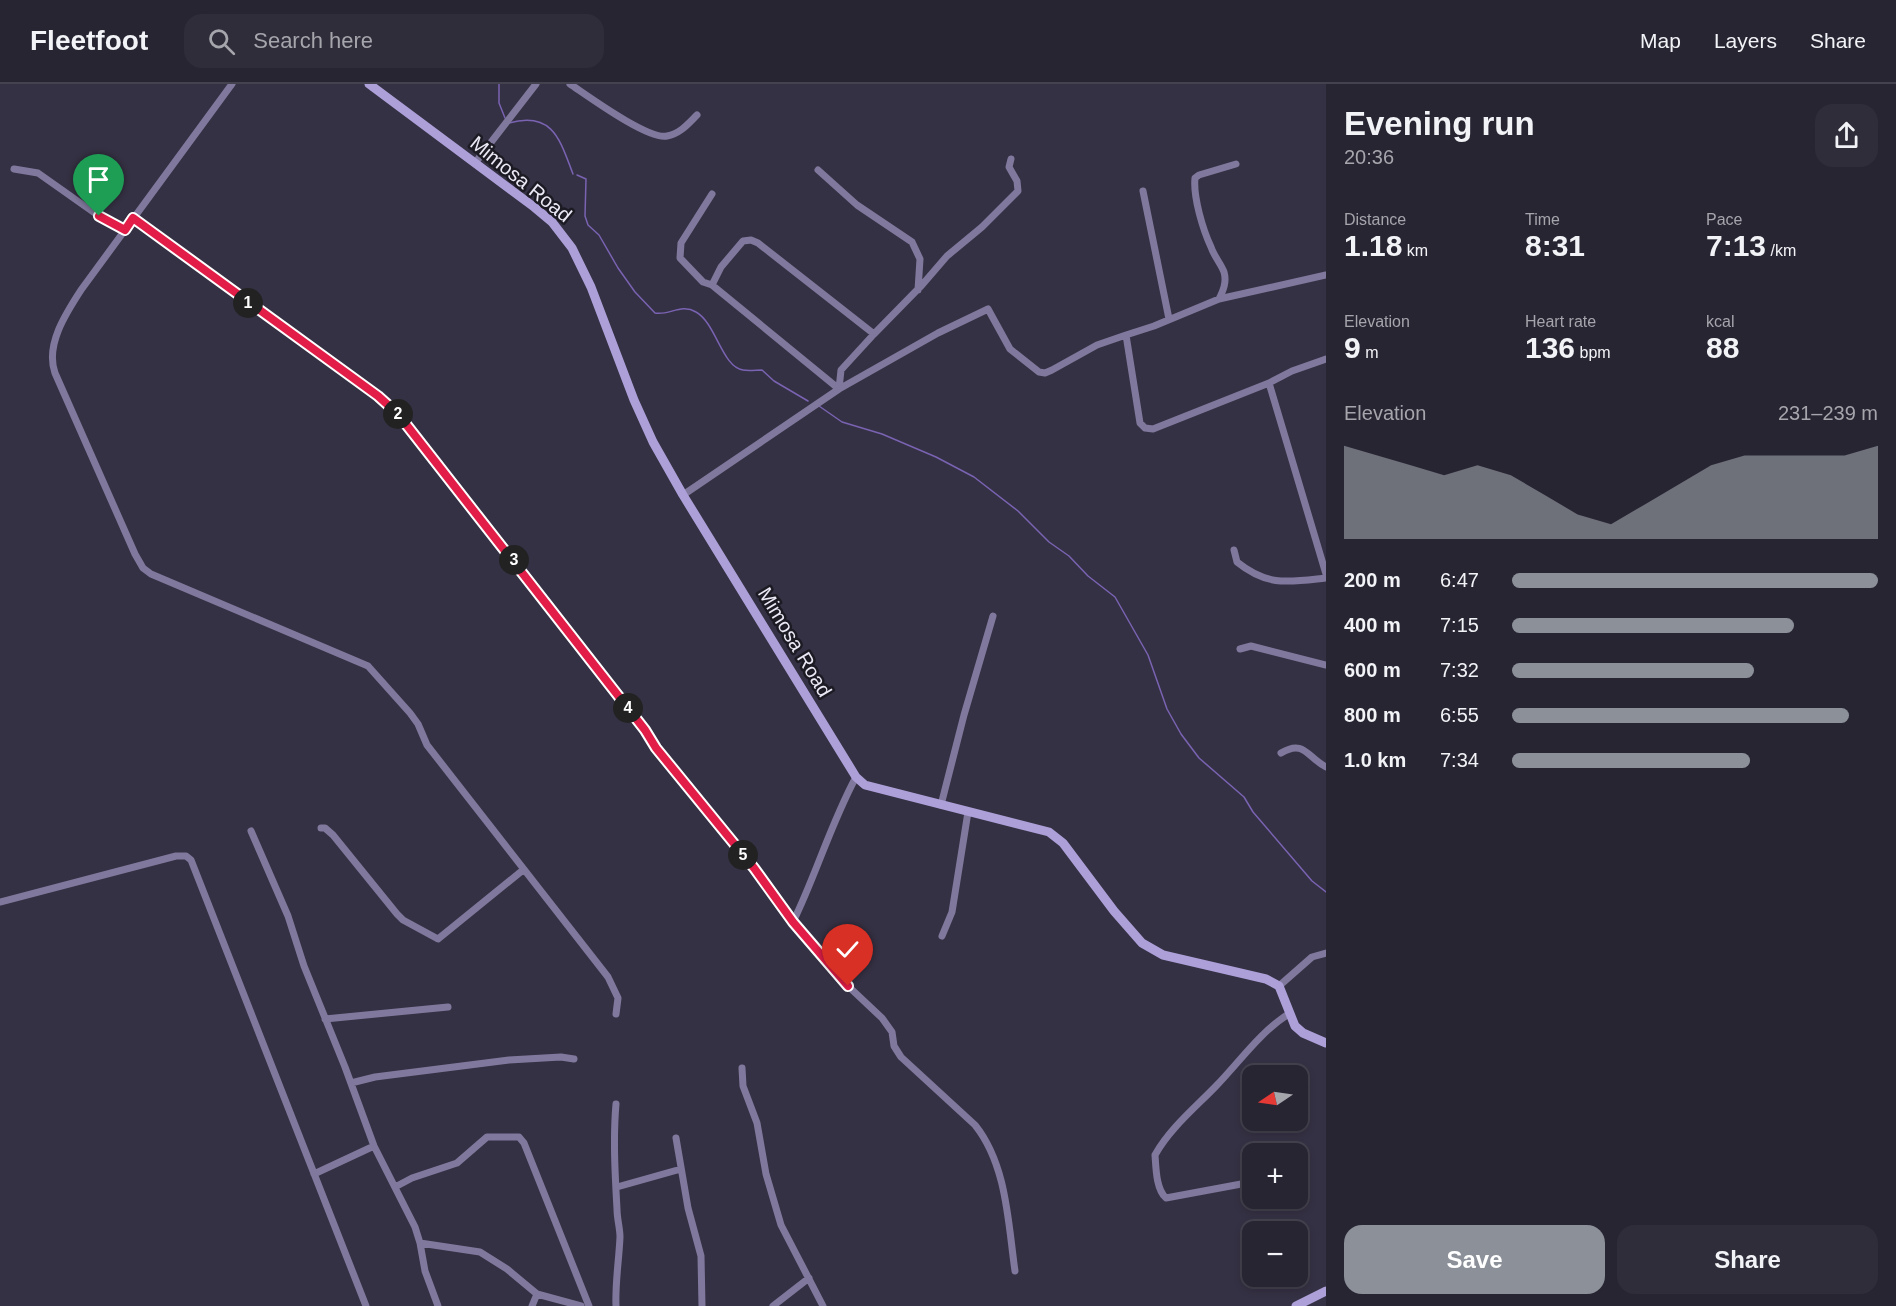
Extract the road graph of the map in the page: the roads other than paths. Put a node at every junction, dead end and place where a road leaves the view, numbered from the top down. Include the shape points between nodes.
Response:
1 (232, 84) edge
2 (369, 84) edge
3 (536, 84) edge
4 (570, 84) edge
5 (697, 115) dead end
6 (1011, 159) dead end
7 (475, 164) junction
8 (1236, 164) dead end
9 (14, 169) dead end
10 (818, 170) dead end
11 (1143, 191) dead end
12 (712, 194) dead end
13 (133, 218) junction
14 (125, 230) junction
15 (1326, 274) edge
16 (712, 285) junction
17 (918, 290) junction
18 (1219, 299) junction
19 (1169, 319) junction
20 (874, 334) junction
21 (1126, 335) junction
22 (1326, 359) edge
23 (1269, 383) junction
24 (838, 389) junction
25 (683, 495) junction
26 (1234, 550) dead end
27 (1326, 576) edge
28 (993, 616) dead end
29 (1240, 649) dead end
30 (1326, 665) edge
31 (1281, 753) dead end
32 (1326, 767) edge
33 (856, 777) junction
34 (941, 806) junction
35 (968, 812) junction
36 (321, 828) dead end
37 (251, 831) dead end
38 (523, 870) junction
39 (0, 902) edge
40 (793, 922) junction
41 (942, 936) dead end
42 (1326, 953) edge
43 (1279, 986) junction
44 (448, 1007) dead end
45 (1290, 1013) junction
46 (616, 1014) dead end
47 (325, 1019) junction
48 (1326, 1043) edge
49 (574, 1059) dead end
50 (742, 1068) dead end
51 (351, 1083) junction
52 (616, 1104) dead end
53 (676, 1138) dead end
54 (374, 1146) junction
55 (681, 1169) junction
56 (314, 1174) junction
57 (1242, 1184) edge
58 (395, 1187) junction
59 (617, 1187) junction
60 (420, 1244) junction
61 (1015, 1271) dead end
62 (809, 1278) junction
63 (537, 1294) junction
64 (1324, 1296) edge
65 (366, 1306) edge
66 (438, 1306) edge
67 (532, 1306) edge
68 (581, 1306) edge
69 (588, 1306) edge
70 (616, 1306) edge
71 (702, 1306) edge
72 (772, 1306) edge
73 (823, 1306) edge
74 (1296, 1306) edge

1 - 13 street
2 - 7 street, Mimosa Road
3 - 7 street
4 - 5 street via 657,136 676,133
6 - 17 street via 1009,166 1018,191 947,256
7 - 25 street, Mimosa Road via 552,222 572,248 591,286 642,422
8 - 18 street via 1195,178 1205,231 1224,271 1225,286
9 - 14 street via 38,173
10 - 17 street via 857,205 912,242 920,259
11 - 19 street
12 - 16 street via 679,250 680,258 703,282
13 - 14 street
13 - 40 street via 398,414
14 - 38 street via 69,310 52,352 52,362 140,562 151,574 371,668 410,713 427,745
15 - 18 street
16 - 20 street via 721,267 743,241 751,240
16 - 24 street
17 - 20 street
18 - 19 street
19 - 21 street
20 - 24 street via 842,370
21 - 23 street via 1137,412 1145,428 1153,429
21 - 24 street via 1097,345 1044,373 1010,349 988,309
22 - 23 street
23 - 27 street
24 - 25 street
25 - 33 street, Mimosa Road
26 - 27 street via 1237,562 1262,578 1280,582
28 - 34 street
29 - 30 street via 1251,646
31 - 32 street via 1300,747
33 - 34 street via 865,784
33 - 40 street
34 - 35 street
35 - 41 street via 952,912
35 - 43 street via 1049,832 1063,843 1134,936 1152,950 1266,979
36 - 38 street via 333,835 400,918 438,939
37 - 47 street via 288,916
38 - 46 street via 608,977 618,998
39 - 56 street via 176,856 191,860
40 - 61 street via 848,986 882,1018 901,1057 985,1137 1002,1183
42 - 43 street via 1312,957
43 - 45 street
44 - 47 street
45 - 48 street via 1303,1034
45 - 57 street via 1261,1035 1155,1155 1159,1184 1166,1198
47 - 51 street
49 - 51 street via 509,1060
50 - 62 street via 743,1086 757,1123 776,1209
51 - 54 street
52 - 59 street via 613,1134
53 - 55 street
54 - 56 street
54 - 58 street
55 - 59 street
55 - 71 street via 700,1248
56 - 65 street
58 - 60 street
58 - 69 street via 457,1163 487,1137 519,1137
59 - 70 street via 620,1237
60 - 63 street via 480,1252
60 - 66 street
62 - 72 street
62 - 73 street
63 - 67 street
63 - 68 street
64 - 74 street

